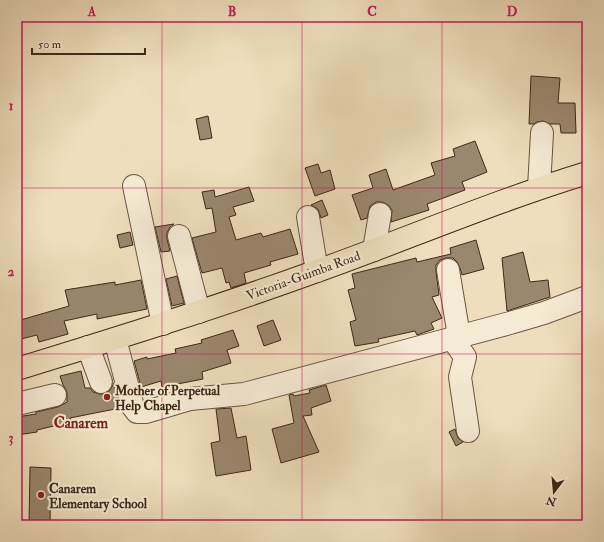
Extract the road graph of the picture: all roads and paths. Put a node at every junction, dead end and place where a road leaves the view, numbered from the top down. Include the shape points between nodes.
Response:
1 (542, 133) dead end
2 (587, 173) edge
3 (134, 186) dead end
4 (539, 188) junction
5 (380, 214) dead end
6 (308, 217) dead end
7 (179, 236) dead end
8 (374, 250) junction
9 (448, 270) dead end
10 (317, 271) junction
11 (587, 297) edge
12 (199, 312) junction
13 (162, 324) junction
14 (455, 337) junction
15 (115, 339) junction
16 (88, 347) junction
17 (17, 369) edge
18 (101, 382) dead end
19 (55, 395) dead end
20 (17, 404) edge
21 (468, 431) dead end

1 - 4 street
2 - 4 main road, Victoria-Guimba Road
3 - 13 street
4 - 8 main road, Victoria-Guimba Road
5 - 8 street
6 - 10 street
7 - 12 street
8 - 10 main road, Victoria-Guimba Road
9 - 14 street
10 - 12 main road, Victoria-Guimba Road
11 - 14 street via 544,313
12 - 13 main road, Victoria-Guimba Road
13 - 15 main road, Victoria-Guimba Road
14 - 15 street via 244,394 190,399 146,412 137,412 133,407
14 - 21 street via 465,357 460,377
15 - 16 main road, Victoria-Guimba Road
16 - 17 main road, Victoria-Guimba Road
16 - 18 street
19 - 20 street

